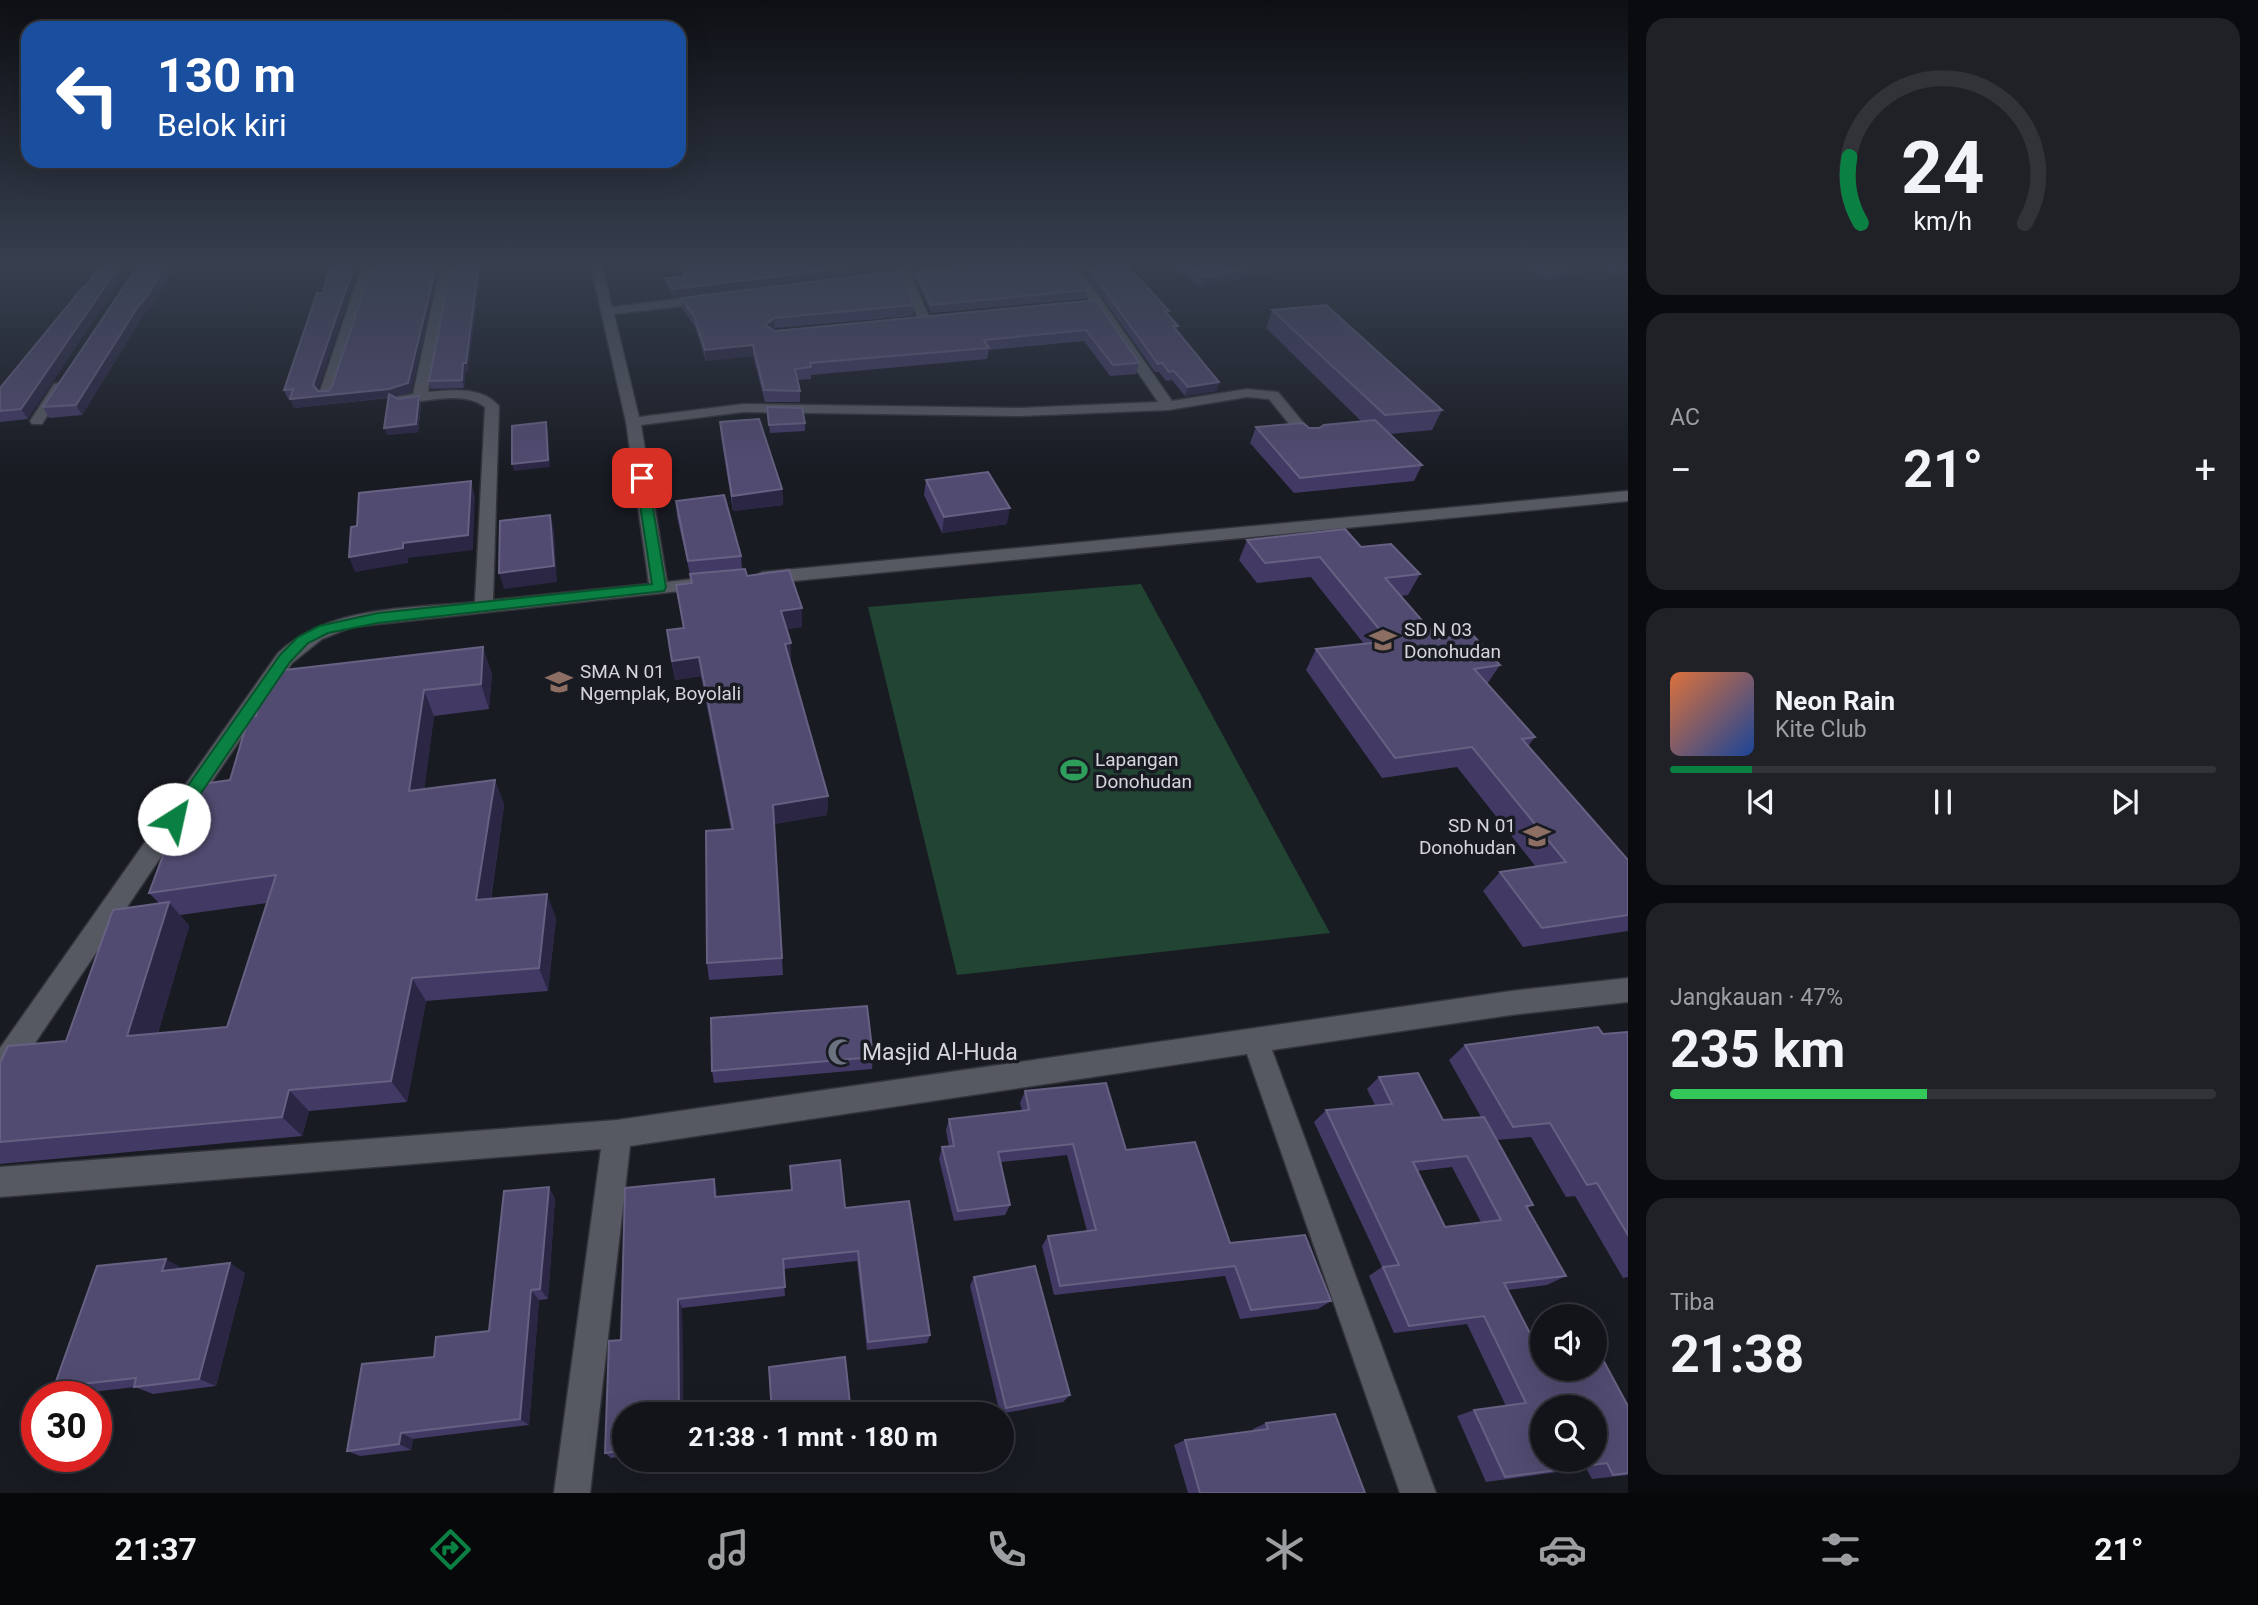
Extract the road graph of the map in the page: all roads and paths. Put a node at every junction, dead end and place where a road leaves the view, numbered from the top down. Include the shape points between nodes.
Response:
1 (346, 333) edge
2 (433, 333) edge
3 (612, 333) edge
4 (1113, 333) edge
5 (67, 376) edge
6 (326, 394) edge
7 (420, 396) edge
8 (400, 400) edge
9 (1168, 406) junction
10 (37, 421) dead end
11 (633, 422) junction
12 (1308, 438) edge
13 (1628, 496) edge
14 (743, 580) edge
15 (715, 582) edge
16 (659, 587) junction
17 (484, 605) junction
18 (1628, 990) edge
19 (1255, 1040) junction
20 (0, 1071) edge
21 (617, 1134) junction
22 (0, 1182) edge
23 (572, 1493) edge
24 (1418, 1493) edge

1 - 6 street
2 - 7 street
3 - 11 street
4 - 9 street
5 - 10 street
8 - 17 street via 472,395 485,398 492,406
9 - 11 street via 1020,412 743,408
9 - 12 street via 1247,393 1273,395
11 - 16 street
13 - 14 street
15 - 16 street
16 - 17 street
17 - 20 street via 351,621 303,640 285,658
18 - 19 street
19 - 21 street
19 - 24 street
21 - 22 street
21 - 23 street

